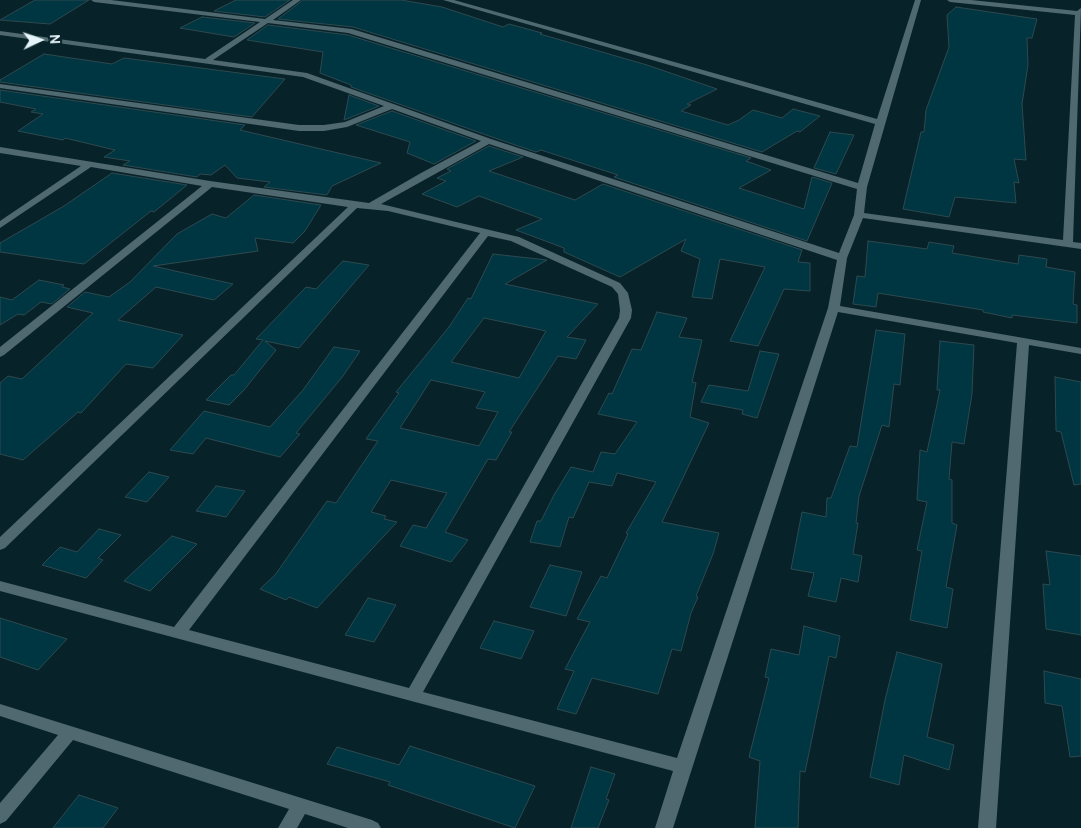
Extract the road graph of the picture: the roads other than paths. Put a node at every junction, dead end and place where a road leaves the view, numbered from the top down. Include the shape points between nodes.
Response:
1 (94, 0) edge
2 (298, 0) edge
3 (446, 0) edge
4 (918, 0) edge
5 (950, 0) edge
6 (1080, 12) edge
7 (268, 20) junction
8 (0, 33) edge
9 (208, 61) junction
10 (0, 86) edge
11 (390, 107) junction
12 (880, 123) junction
13 (488, 141) junction
14 (0, 150) edge
15 (90, 164) junction
16 (210, 184) junction
17 (862, 187) junction
18 (354, 205) junction
19 (372, 206) junction
20 (859, 215) junction
21 (0, 226) edge
22 (486, 232) junction
23 (1068, 244) junction
24 (1081, 246) edge
25 (842, 258) junction
26 (834, 308) junction
27 (1023, 342) junction
28 (1081, 351) edge
29 (0, 353) edge
30 (0, 545) edge
31 (0, 586) edge
32 (178, 633) junction
33 (413, 695) junction
34 (0, 710) edge
35 (70, 732) junction
36 (683, 767) junction
37 (300, 806) junction
38 (0, 816) edge
39 (287, 828) edge
40 (372, 828) edge
41 (664, 828) edge
42 (987, 828) edge

1 - 7 street
2 - 7 street
3 - 12 street
4 - 12 street
5 - 6 street
6 - 23 street
7 - 9 street
7 - 17 street via 349,31
8 - 9 street
9 - 11 street via 304,75
10 - 11 street via 299,128 347,124
11 - 13 street
12 - 17 street
13 - 19 street
13 - 25 street
14 - 15 street
15 - 16 street
15 - 21 street
16 - 18 street
16 - 29 street
17 - 20 street
18 - 19 street
18 - 30 street
19 - 22 street
20 - 23 street
20 - 25 street
22 - 32 street
22 - 33 street via 515,239 616,285 623,293 625,318
23 - 24 street
25 - 26 street
26 - 27 street
26 - 36 street
27 - 28 street
27 - 42 street
31 - 32 street
32 - 33 street
33 - 36 street
34 - 35 street
35 - 37 street
35 - 38 street
36 - 41 street
37 - 39 street
37 - 40 street

